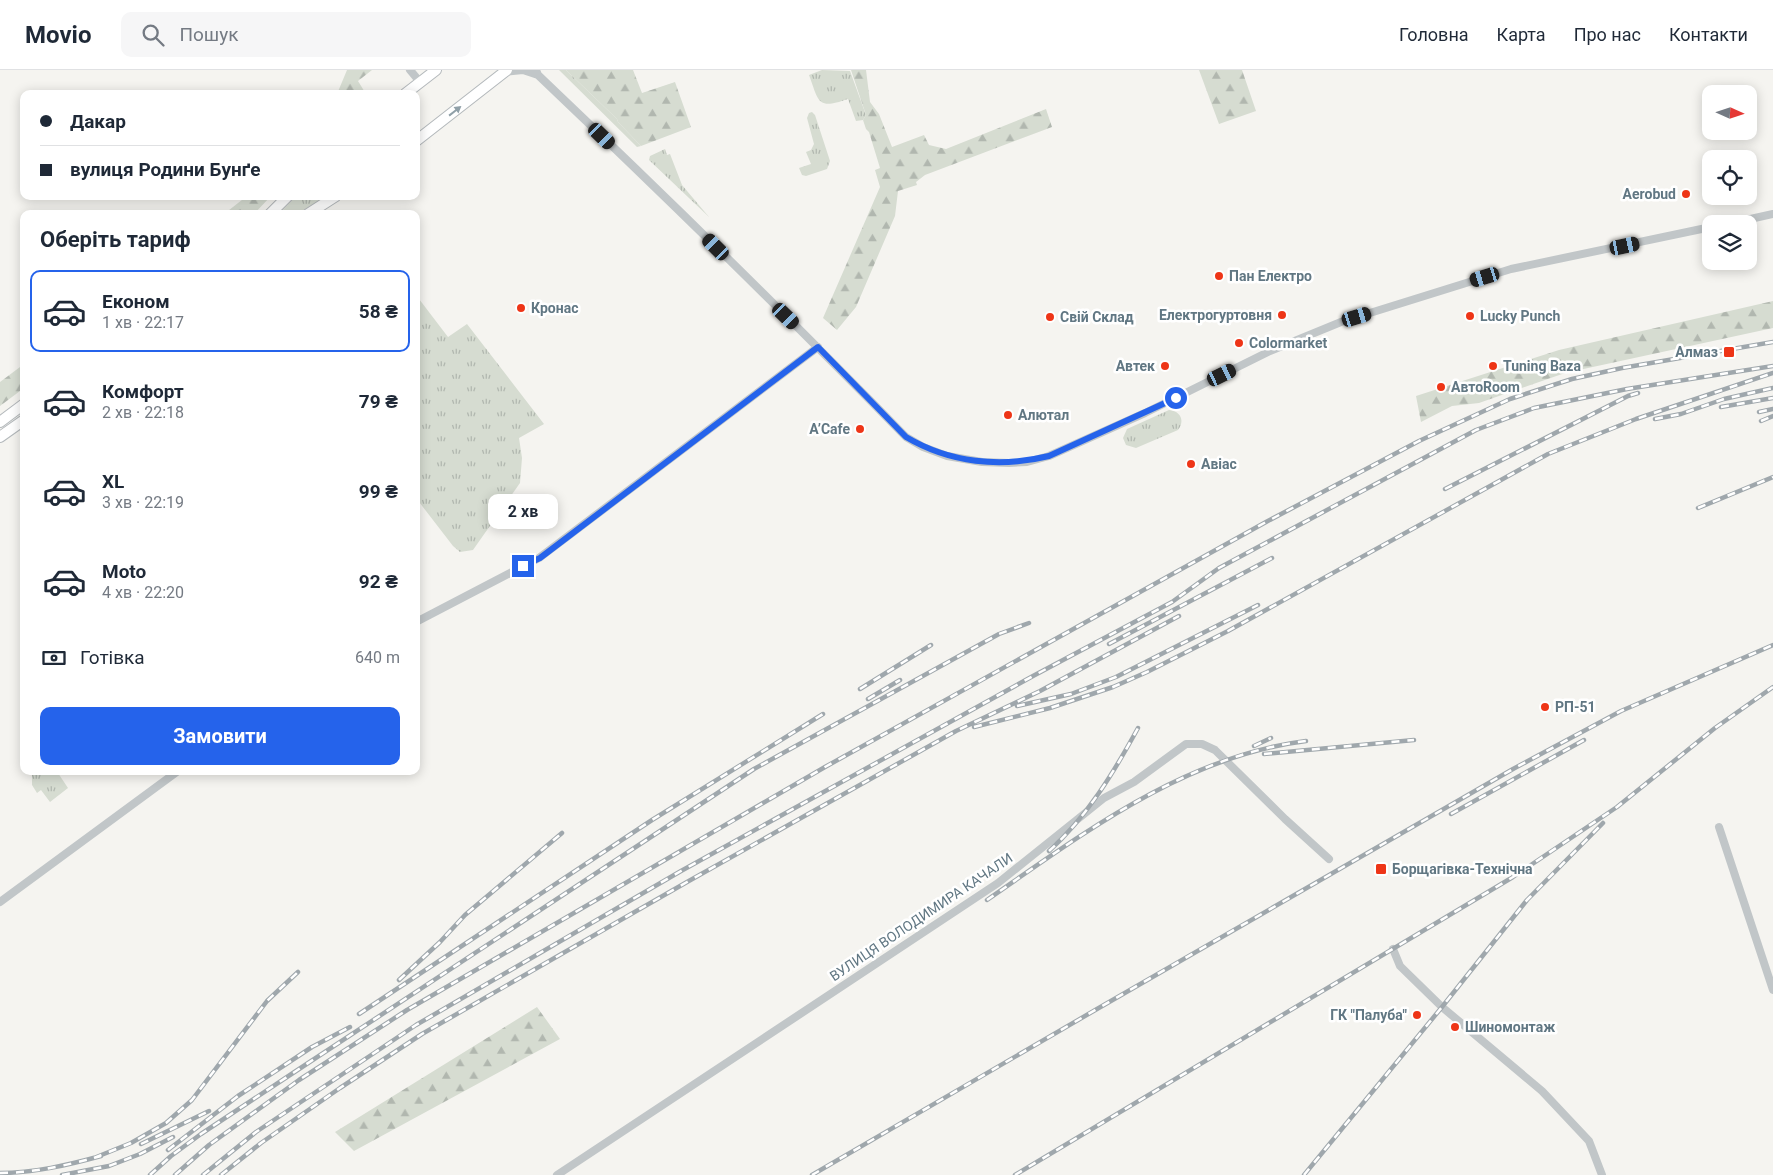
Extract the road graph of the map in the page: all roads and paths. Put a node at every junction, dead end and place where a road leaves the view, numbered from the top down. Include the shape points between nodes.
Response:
1 (410, 70) edge
2 (436, 70) edge
3 (505, 71) edge
4 (537, 72) edge
5 (420, 82) junction
6 (410, 90) edge
7 (420, 138) edge
8 (284, 200) edge
9 (330, 200) edge
10 (274, 210) edge
11 (314, 210) edge
12 (1773, 214) edge
13 (1757, 218) edge
14 (1702, 229) edge
15 (818, 347) junction
16 (20, 407) edge
17 (0, 422) edge
18 (20, 423) edge
19 (0, 437) edge
20 (420, 620) edge
21 (173, 775) edge
22 (1719, 827) dead end
23 (1329, 859) dead end
24 (0, 902) edge
25 (1393, 950) dead end
26 (1773, 990) edge
27 (557, 1175) edge
28 (1602, 1175) edge

1 - 5 street
2 - 5 main road
3 - 4 street
7 -> 3 main road
4 - 15 street
5 - 6 main road
8 - 10 main road
9 - 11 main road
12 - 13 street
14 - 15 street via 1511,269 1341,322 1270,351 1054,455 1027,462 982,462 947,456 924,447 906,437
15 - 20 street via 540,558
16 - 17 main road
18 - 19 main road
21 - 24 street
22 - 26 street
23 - 27 street, ВУЛИЦЯ ВОЛОДИМИРА КАЧАЛИ via 1216,750 1202,744 1186,744 1134,782 1104,798 998,883
25 - 28 street via 1400,966 1442,1007 1542,1091 1589,1141

